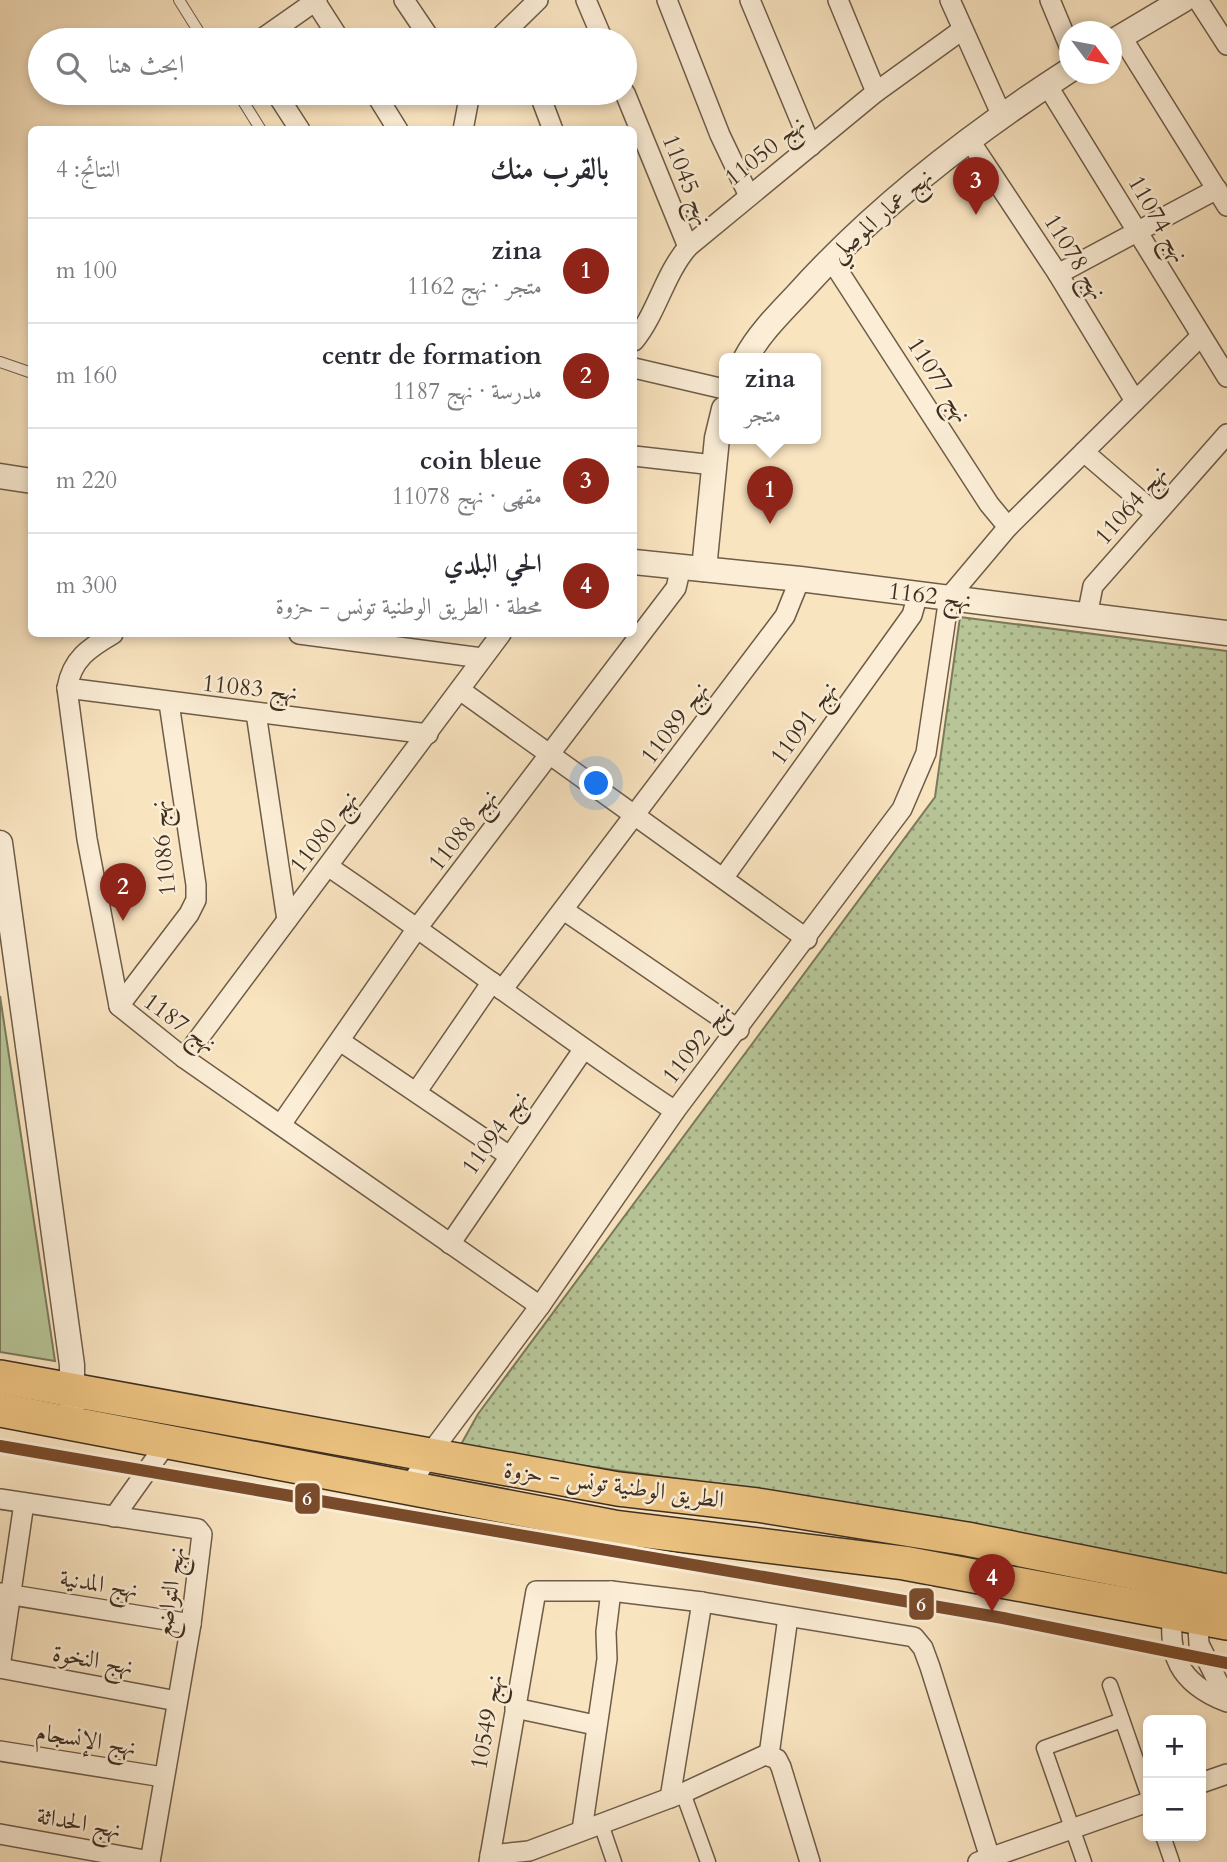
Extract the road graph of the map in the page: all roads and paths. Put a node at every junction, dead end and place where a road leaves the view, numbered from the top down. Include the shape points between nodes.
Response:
1 (178, 0) edge
2 (404, 0) edge
3 (538, 0) edge
4 (586, 0) edge
5 (667, 0) edge
6 (750, 0) edge
7 (838, 0) edge
8 (950, 0) edge
9 (1049, 0) edge
10 (1183, 0) edge
11 (1198, 0) edge
12 (316, 1) edge
13 (1155, 7) edge
14 (1059, 24) edge
15 (196, 28) edge
16 (277, 28) edge
17 (333, 28) edge
18 (423, 28) edge
19 (518, 28) edge
20 (598, 28) edge
21 (962, 30) junction
22 (1122, 34) edge
23 (1227, 45) edge
24 (1122, 48) edge
25 (1059, 77) edge
26 (1047, 85) junction
27 (876, 92) junction
28 (245, 105) edge
29 (284, 105) edge
30 (382, 105) edge
31 (468, 105) edge
32 (544, 105) edge
33 (630, 105) edge
34 (1002, 116) junction
35 (259, 126) edge
36 (297, 126) edge
37 (396, 126) edge
38 (465, 126) edge
39 (551, 126) edge
40 (970, 142) junction
41 (811, 146) junction
42 (749, 196) junction
43 (1222, 198) edge
44 (1137, 232) junction
45 (688, 247) junction
46 (830, 258) junction
47 (1058, 274) junction
48 (637, 328) edge
49 (1200, 337) junction
50 (750, 353) edge
51 (0, 362) edge
52 (637, 369) edge
53 (28, 372) edge
54 (1227, 377) edge
55 (719, 389) edge
56 (1135, 401) junction
57 (1227, 434) edge
58 (719, 438) edge
59 (1084, 452) junction
60 (637, 456) edge
61 (714, 465) junction
62 (0, 476) edge
63 (28, 480) edge
64 (1155, 513) junction
65 (1008, 527) junction
66 (637, 562) edge
67 (693, 568) junction
68 (800, 579) junction
69 (918, 594) junction
70 (949, 597) junction
71 (1087, 616) junction
72 (1227, 633) edge
73 (109, 637) edge
74 (322, 637) edge
75 (499, 637) edge
76 (482, 658) junction
77 (66, 688) junction
78 (460, 690) junction
79 (169, 703) junction
80 (256, 713) junction
81 (428, 734) junction
82 (550, 757) junction
83 (636, 816) junction
84 (0, 843) edge
85 (329, 867) junction
86 (724, 877) junction
87 (565, 911) junction
88 (287, 920) junction
89 (418, 927) junction
90 (807, 939) junction
91 (497, 986) junction
92 (119, 1006) junction
93 (739, 1030) junction
94 (340, 1041) junction
95 (583, 1050) junction
96 (184, 1058) junction
97 (417, 1090) junction
98 (675, 1111) junction
99 (282, 1123) junction
100 (508, 1155) junction
101 (450, 1244) junction
102 (540, 1306) junction
103 (0, 1377) edge
104 (71, 1406) junction
105 (0, 1410) edge
106 (166, 1444) junction
107 (429, 1455) junction
108 (408, 1489) junction
109 (0, 1499) edge
110 (24, 1503) junction
111 (114, 1517) junction
112 (611, 1591) junction
113 (6, 1594) edge
114 (702, 1602) junction
115 (1201, 1602) edge
116 (788, 1617) junction
117 (191, 1624) junction
118 (0, 1667) edge
119 (1110, 1685) dead end
120 (177, 1701) junction
121 (1227, 1701) edge
122 (514, 1708) junction
123 (1122, 1720) junction
124 (595, 1725) junction
125 (0, 1751) edge
126 (769, 1755) junction
127 (1226, 1776) edge
128 (163, 1777) junction
129 (1143, 1780) edge
130 (1206, 1782) edge
131 (677, 1795) junction
132 (1143, 1804) edge
133 (592, 1827) junction
134 (1072, 1829) junction
135 (0, 1834) edge
136 (1165, 1841) edge
137 (531, 1856) edge
138 (489, 1858) edge
139 (995, 1858) edge
140 (150, 1861) edge
141 (614, 1862) edge
142 (708, 1862) edge
143 (810, 1862) edge
144 (1084, 1862) edge
145 (1172, 1862) edge

1 - 15 lane
2 - 18 street
3 - 19 street
4 - 20 street
5 - 42 street
6 - 41 street
7 - 27 street
8 - 21 street
9 - 14 street
10 - 13 street
11 - 23 street
12 - 16 street
12 - 17 street
13 - 22 street
21 - 27 street, نهج 11050
21 - 34 street
24 - 43 street
25 - 26 street, نهج عمار الموصلي
26 - 34 street, نهج عمار الموصلي
26 - 44 street, نهج 11074
27 - 41 street, نهج 11050
28 - 35 lane
29 - 36 street
30 - 37 street
31 - 38 street
32 - 39 street
33 - 45 street, نهج 11045
34 - 40 street, نهج عمار الموصلي
40 - 46 street, نهج عمار الموصلي via 902,192
40 - 47 street, نهج 11078
41 - 42 street, نهج 11050
42 - 45 street, نهج 11050
43 - 44 street
44 - 47 street
44 - 49 street, نهج 11074
45 - 48 street, نهج 11050
46 - 50 street, نهج عمار الموصلي
46 - 65 street, نهج 11077
47 - 56 street, نهج 11078
49 - 54 street, نهج 11074
49 - 56 street
51 - 53 lane
52 - 55 street
56 - 59 street
57 - 64 street, نهج 11064
58 - 61 street
59 - 64 street
59 - 65 street
60 - 61 street
61 - 67 street
62 - 63 street
64 - 71 street, نهج 11064 via 1093,586
65 - 70 street
66 - 67 street, نهج 1162
67 - 68 street, نهج 1162
67 - 82 street, نهج 11088
68 - 69 street, نهج 1162
68 - 83 street, نهج 11089 via 785,616
69 - 70 street, نهج 1162
69 - 86 street, نهج 11091 via 912,615
70 - 71 street, نهج 1162
70 - 90 street, نهج 11092 via 934,710 918,778 902,809
71 - 72 street, نهج 1162
73 - 77 street via 78,658
74 - 76 street
75 - 76 street, نهج 11080
76 - 78 street, نهج 11080
77 - 79 street, نهج 11083
77 - 92 street, نهج 1187 via 87,839
78 - 81 street, نهج 11080
78 - 82 street
79 - 80 street, نهج 11083
79 - 92 street, نهج 11086 via 196,900
80 - 81 street, نهج 11083
80 - 88 street
81 - 85 street, نهج 11080
82 - 83 street
82 - 89 street, نهج 11088
83 - 86 street
83 - 87 street, نهج 11089
84 - 104 street
85 - 88 street, نهج 11080
85 - 89 street
86 - 90 street
87 - 91 street, نهج 11089
87 - 93 street
88 - 96 street, نهج 11080
89 - 91 street
89 - 94 street, نهج 11088
90 - 93 street, نهج 11092
91 - 95 street
91 - 97 street, نهج 11089
92 - 96 street, نهج 1187
93 - 98 street, نهج 11092
94 - 97 street
94 - 99 street, نهج 11088
95 - 98 street
95 - 100 street, نهج 11094
96 - 99 street, نهج 1187
97 - 100 street
98 - 102 street, نهج 11092
99 - 101 street, نهج 1187
100 - 101 street, نهج 11094
101 - 102 street, نهج 1187
102 - 107 street, نهج 11092
103 - 104 highway, الطريق الوطنية تونس - حزوة
104 - 105 highway, الطريق الوطنية تونس - حزوة
104 - 106 highway, الطريق الوطنية تونس - حزوة
104 - 107 highway, الطريق الوطنية تونس - حزوة
106 - 108 highway, الطريق الوطنية تونس - حزوة
106 - 111 street
107 - 108 street, نهج 11092
107 - 115 highway, الطريق الوطنية تونس - حزوة via 618,1489 757,1505 967,1539
108 - 115 highway, الطريق الوطنية تونس - حزوة via 614,1527
109 - 110 street, نهج التواضع
110 - 111 street, نهج التواضع
110 - 113 street
111 - 117 street, نهج التواضع via 198,1529 202,1534
112 - 114 street
112 - 122 street, نهج 10549 via 536,1591
112 - 124 street via 607,1659
113 - 117 street, نهج المدنية
113 - 118 street
114 - 116 street
114 - 131 street
115 - 121 street via 1199,1644
115 - 121 street via 1174,1653 1182,1673 1203,1691
116 - 126 street
116 - 139 street via 914,1637 923,1648
117 - 120 street, نهج التواضع
118 - 120 street, نهج النخوة
119 - 123 street
120 - 128 street, نهج التواضع
122 - 124 street
122 - 138 street, نهج 10549
123 - 129 street
123 - 134 street via 1044,1748
124 - 133 street
125 - 128 street, نهج الإنسجام
126 - 131 street
126 - 143 street via 781,1767
127 - 130 street
128 - 140 street, نهج التواضع
131 - 133 street
131 - 142 street
132 - 134 street
133 - 137 street
133 - 141 street
134 - 139 street
134 - 144 street
135 - 140 street, نهج الحداثة
136 - 145 street
137 - 138 street

